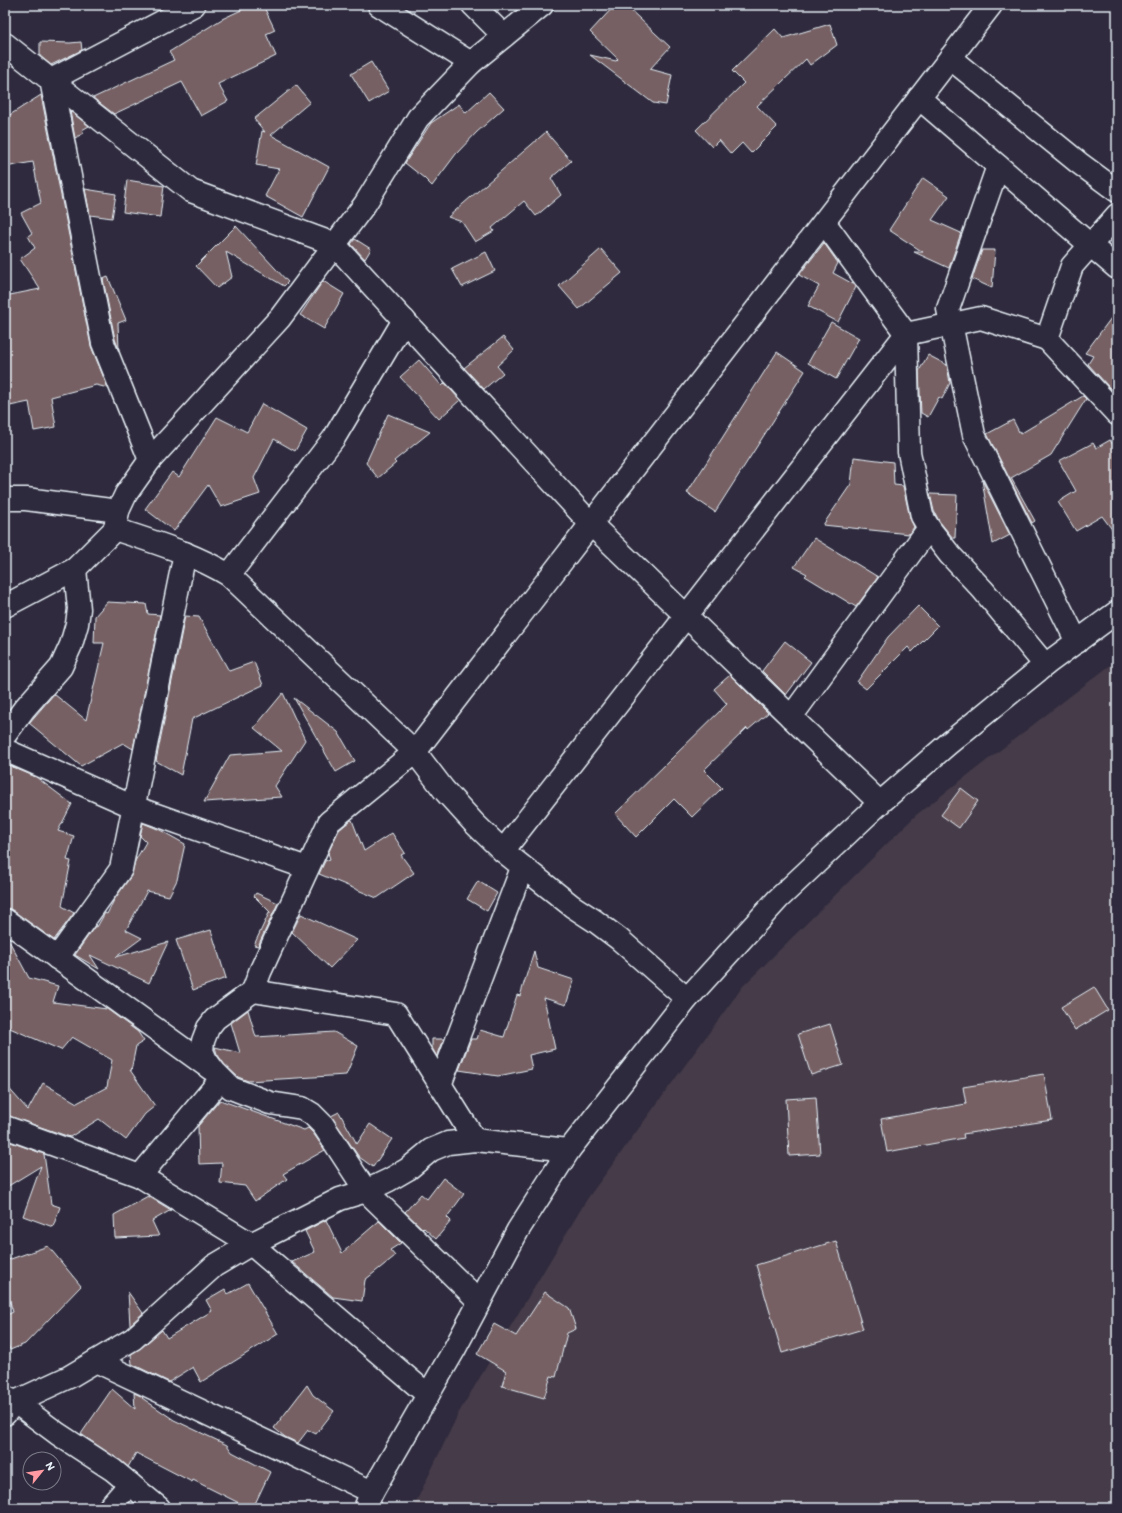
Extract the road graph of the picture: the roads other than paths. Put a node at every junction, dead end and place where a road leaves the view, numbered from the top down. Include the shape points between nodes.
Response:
1 (194, 5) edge
2 (379, 5) edge
3 (473, 5) edge
4 (542, 5) edge
5 (991, 5) edge
6 (504, 36) junction
7 (5, 44) edge
8 (950, 58) junction
9 (471, 63) junction
10 (51, 80) junction
11 (919, 98) junction
12 (998, 166) junction
13 (1117, 191) edge
14 (1117, 215) edge
15 (824, 222) junction
16 (334, 244) junction
17 (1090, 244) junction
18 (1117, 268) edge
19 (404, 320) junction
20 (951, 324) junction
21 (906, 334) junction
22 (1047, 339) junction
23 (1117, 414) edge
24 (150, 460) junction
25 (5, 500) edge
26 (117, 520) junction
27 (591, 524) junction
28 (930, 528) junction
29 (185, 553) junction
30 (75, 569) junction
31 (229, 575) junction
32 (5, 606) edge
33 (1117, 612) edge
34 (686, 615) junction
35 (1077, 642) junction
36 (1045, 666) junction
37 (791, 717) junction
38 (5, 734) edge
39 (5, 750) edge
40 (416, 752) junction
41 (880, 803) junction
42 (134, 807) junction
43 (503, 851) junction
44 (307, 868) junction
45 (522, 868) junction
46 (5, 920) edge
47 (57, 958) junction
48 (253, 991) junction
49 (687, 999) junction
50 (218, 1076) junction
51 (440, 1085) junction
52 (5, 1128) edge
53 (474, 1140) junction
54 (569, 1150) junction
55 (140, 1176) junction
56 (366, 1191) junction
57 (251, 1244) junction
58 (480, 1302) junction
59 (96, 1361) junction
60 (428, 1395) junction
61 (8, 1404) edge
62 (130, 1484) junction
63 (368, 1500) edge
64 (108, 1508) edge
65 (159, 1508) edge

1 - 10 main road
2 - 9 main road
3 - 6 main road
4 - 6 main road
5 - 8 main road
6 - 9 main road
7 - 10 main road
8 - 11 main road
8 - 13 main road
9 - 16 main road via 418,118 365,204
10 - 16 main road via 192,191
10 - 24 main road via 103,343
11 - 12 main road
11 - 15 main road
12 - 17 main road
12 - 20 main road via 948,309
14 - 17 main road
15 - 21 main road
15 - 27 main road
16 - 19 main road
16 - 24 main road via 280,318
17 - 18 main road
17 - 22 main road via 1072,266
19 - 27 main road
19 - 31 main road via 334,438
20 - 21 main road
20 - 22 main road via 981,318
20 - 35 main road via 974,435
21 - 28 main road via 909,452 922,516
21 - 34 main road
22 - 23 main road
24 - 26 main road via 126,494
25 - 26 main road via 26,499
26 - 29 main road
26 - 30 main road
27 - 34 main road
27 - 40 main road
28 - 36 main road
28 - 37 main road
29 - 31 main road via 210,563
29 - 42 main road
30 - 32 main road
30 - 38 main road via 79,609 71,645 61,667
31 - 40 main road
33 - 35 main road
34 - 37 main road
34 - 43 main road
35 - 36 main road
36 - 41 main road
37 - 41 main road
39 - 42 main road
40 - 43 main road via 444,790
40 - 44 main road via 329,822
41 - 49 main road via 778,899
42 - 44 main road
42 - 47 main road via 121,869
43 - 45 main road
44 - 48 main road
45 - 49 main road via 619,939
45 - 51 main road
46 - 47 main road
47 - 50 main road
48 - 50 main road via 215,1019 208,1028 202,1051
48 - 51 main road via 396,1014
49 - 54 main road
50 - 55 main road
50 - 56 main road via 231,1088 270,1103 302,1108 312,1114 323,1125
51 - 53 main road
52 - 55 main road
53 - 54 main road
53 - 56 main road via 448,1143 431,1150 408,1169
54 - 58 main road via 518,1230
55 - 57 main road
56 - 57 main road via 340,1199
56 - 58 main road
57 - 59 main road via 214,1266 133,1339
57 - 60 main road
58 - 60 main road
59 - 61 main road via 70,1377
59 - 63 main road
60 - 63 main road
61 - 62 main road via 114,1470
62 - 64 main road
62 - 65 main road

